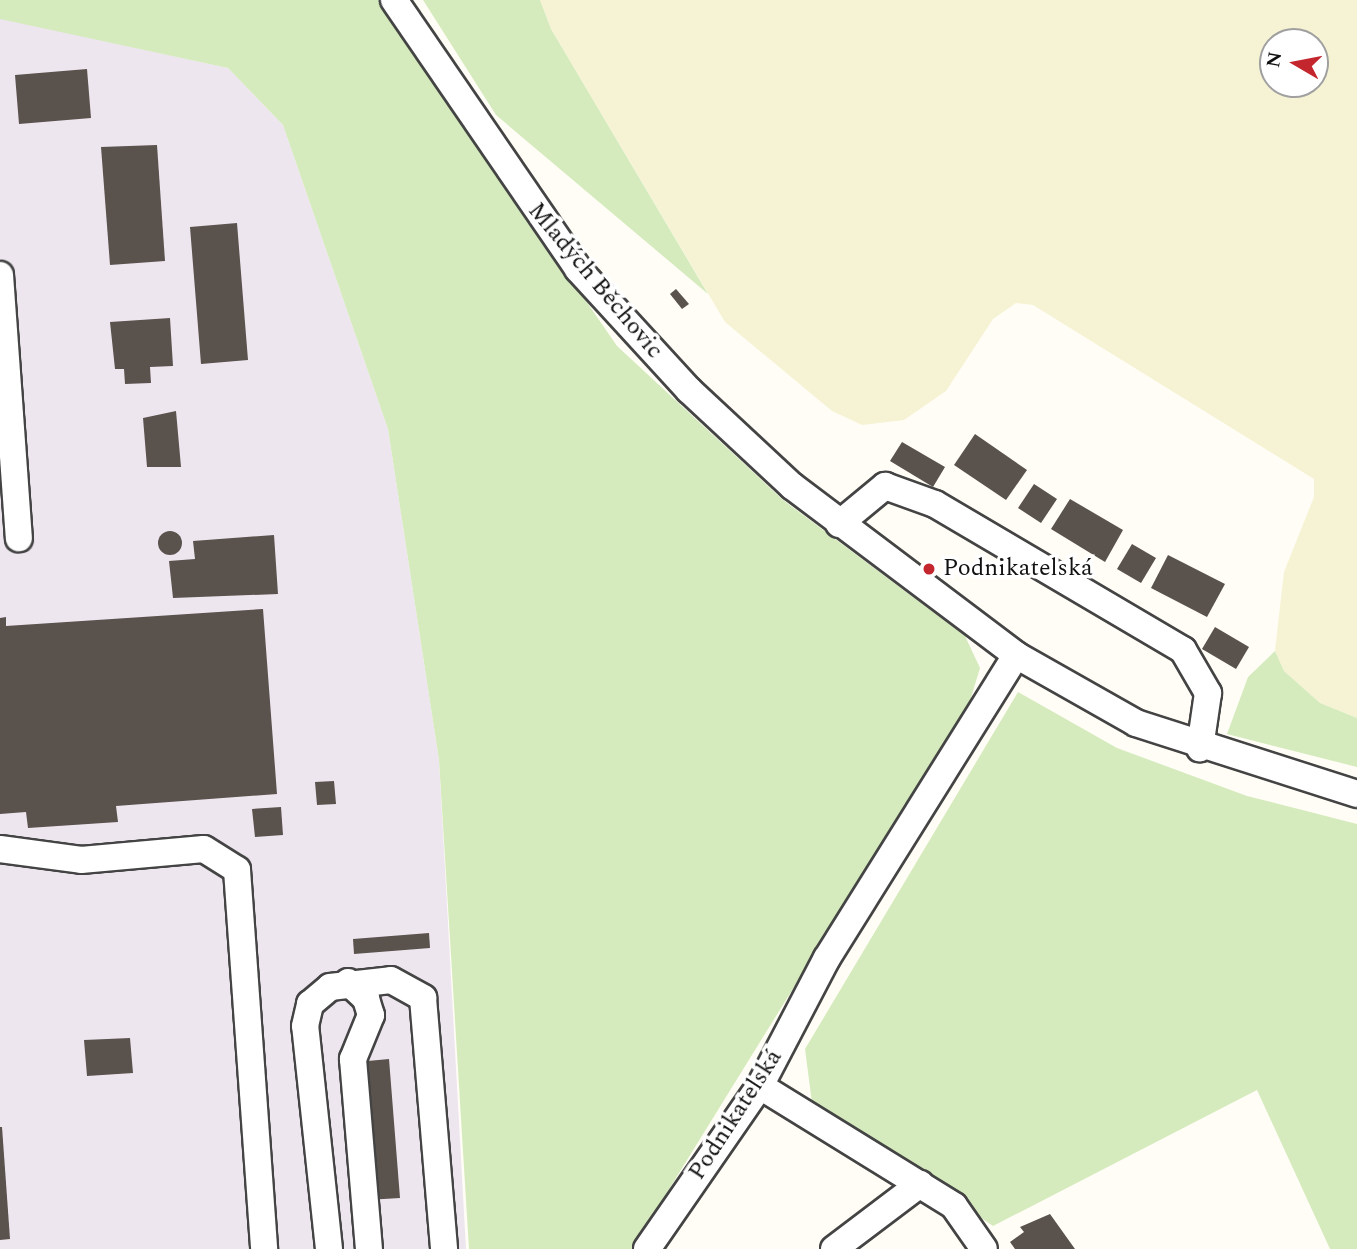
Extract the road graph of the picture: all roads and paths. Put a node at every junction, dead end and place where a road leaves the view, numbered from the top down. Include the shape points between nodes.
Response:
1 (394, 0) edge
2 (0, 275) edge
3 (839, 524) junction
4 (19, 538) dead end
5 (1016, 655) junction
6 (1200, 748) junction
7 (1357, 794) edge
8 (0, 849) edge
9 (348, 982) junction
10 (760, 1086) junction
11 (920, 1184) junction
12 (264, 1249) edge
13 (329, 1249) edge
14 (369, 1249) edge
15 (444, 1249) edge
16 (647, 1249) edge
17 (834, 1249) edge
18 (984, 1249) edge

1 - 3 street, Mladých Běchovic via 578,269 689,390
2 - 4 street
3 - 5 street, Mladých Běchovic
3 - 6 street via 886,486 935,504 1183,650 1208,693
5 - 6 street, Mladých Běchovic via 1136,723
5 - 10 street, Podnikatelská via 827,958
6 - 7 street, Mladých Běchovic
8 - 12 street via 81,860 204,849 237,870
9 - 13 street via 318,994 306,1026
9 - 14 street via 366,999 371,1015 353,1059
9 - 15 street via 391,980 423,998
10 - 11 street
10 - 16 street, Podnikatelská
11 - 17 street
11 - 18 street via 954,1206

